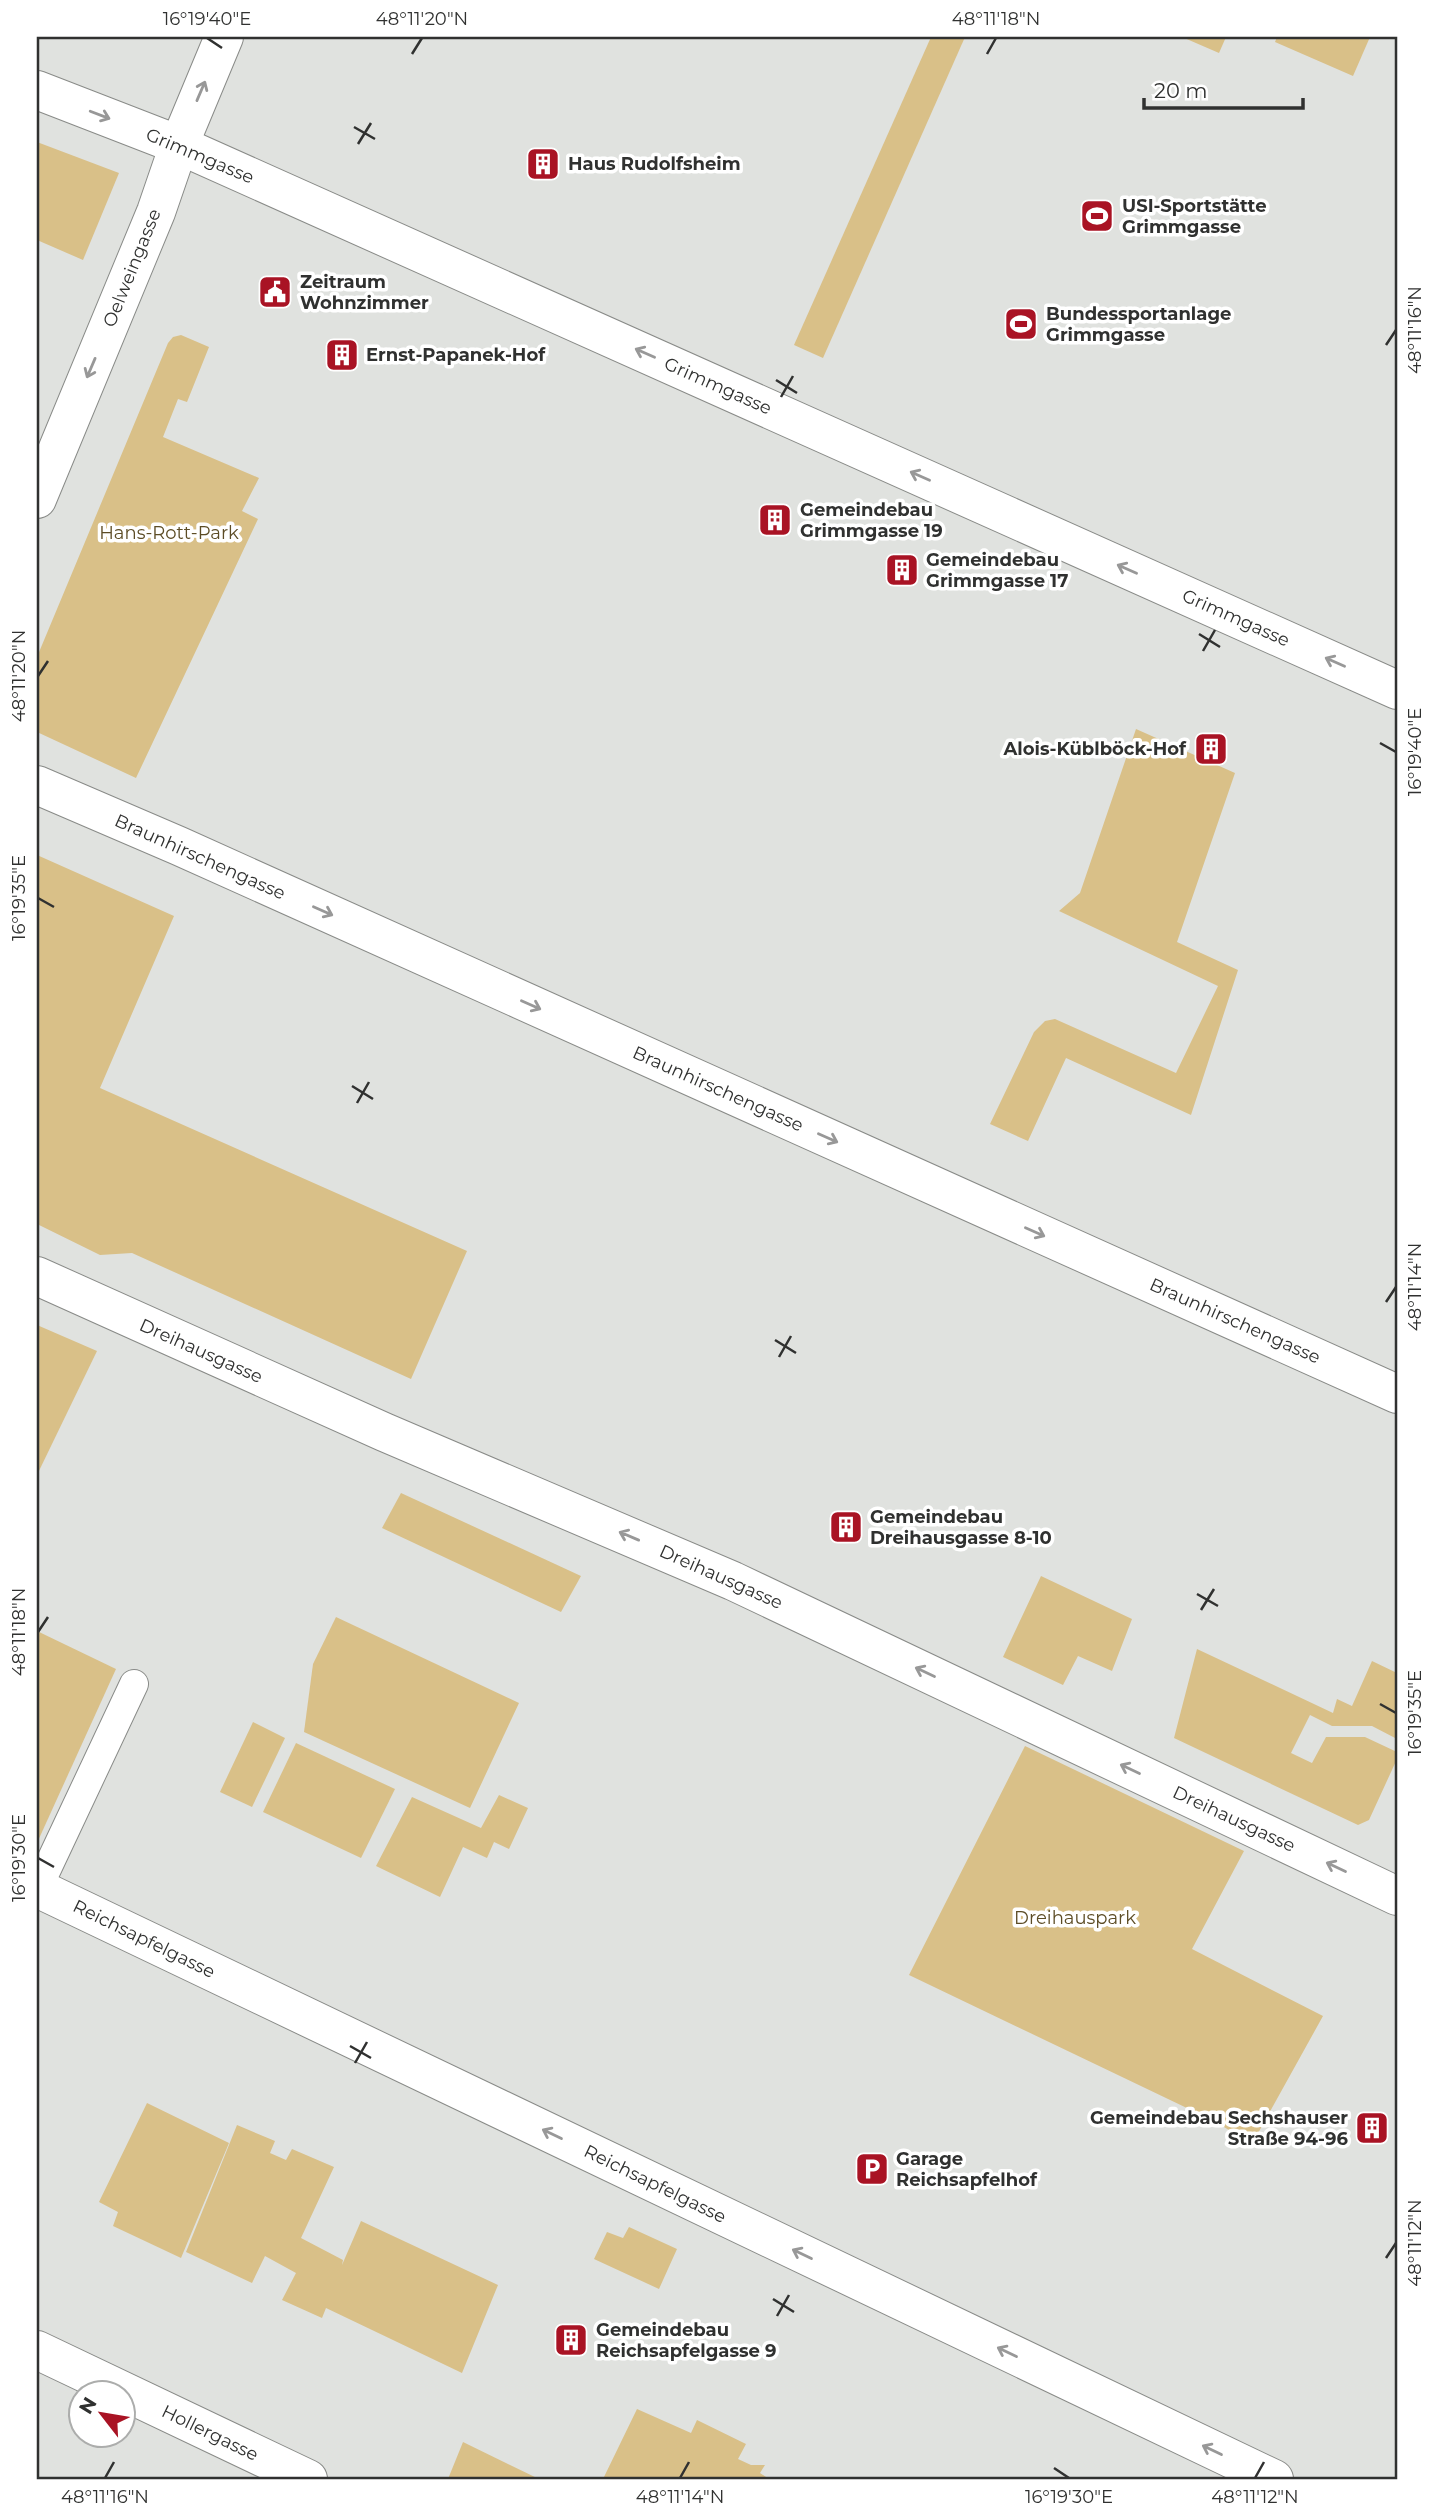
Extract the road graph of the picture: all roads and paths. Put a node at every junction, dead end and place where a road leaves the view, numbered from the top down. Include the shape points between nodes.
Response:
1 (224, 37) edge
2 (37, 90) edge
3 (178, 145) junction
4 (37, 499) edge
5 (1397, 690) edge
6 (37, 785) edge
7 (37, 1276) edge
8 (1397, 1394) edge
9 (134, 1684) dead end
10 (37, 1888) edge
11 (1397, 1896) edge
12 (37, 2350) edge
13 (308, 2479) edge
14 (1274, 2479) edge

3 -> 1 street, Oelweingasse
2 -> 3 street, Grimmgasse
3 -> 4 street, Oelweingasse via 156,212
5 -> 3 street, Grimmgasse
6 -> 8 street, Braunhirschengasse
11 -> 7 street, Dreihausgasse via 733,1580 384,1432
9 - 10 lane
14 -> 10 street, Reichsapfelgasse
12 - 13 street, Hollergasse

